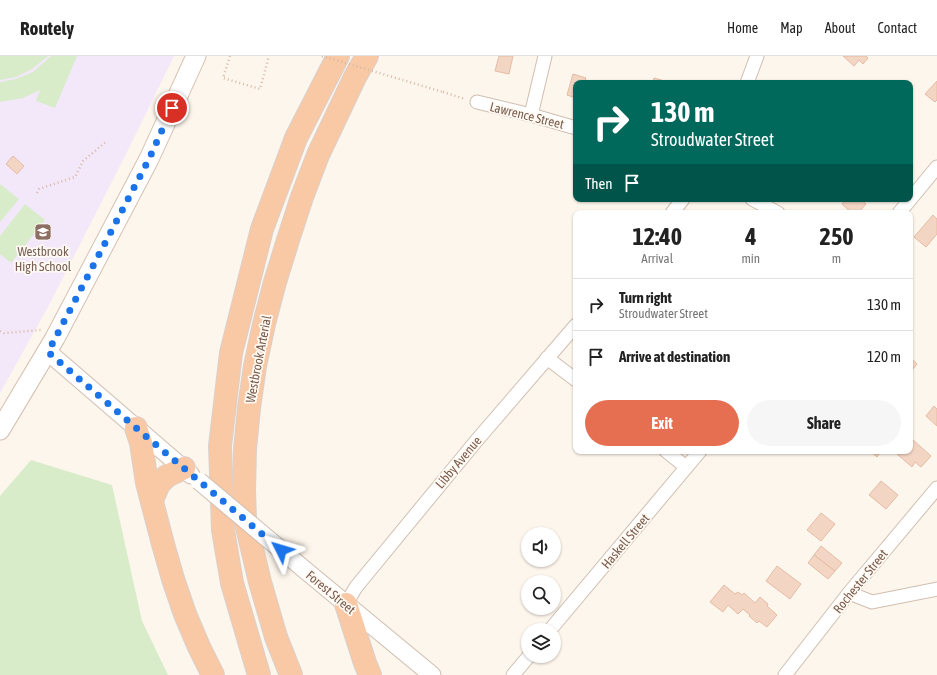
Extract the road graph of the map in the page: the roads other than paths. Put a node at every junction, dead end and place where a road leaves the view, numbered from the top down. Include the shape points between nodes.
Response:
1 (196, 56) edge
2 (338, 56) edge
3 (367, 56) edge
4 (545, 56) edge
5 (757, 56) edge
6 (748, 80) edge
7 (477, 102) road end
8 (531, 115) junction
9 (573, 127) edge
10 (937, 167) edge
11 (913, 196) edge
12 (681, 202) edge
13 (758, 202) edge
14 (908, 202) edge
15 (674, 210) edge
16 (772, 210) edge
17 (901, 210) edge
18 (573, 328) edge
19 (52, 345) junction
20 (547, 358) junction
21 (573, 378) edge
22 (136, 428) junction
23 (0, 430) edge
24 (670, 454) edge
25 (697, 454) edge
26 (686, 467) junction
27 (191, 475) junction
28 (937, 488) edge
29 (152, 500) junction
30 (937, 589) edge
31 (849, 593) junction
32 (346, 604) junction
33 (556, 623) edge
34 (522, 663) edge
35 (213, 675) edge
36 (259, 675) edge
37 (291, 675) edge
38 (370, 675) edge
39 (432, 675) edge
40 (513, 675) edge
41 (784, 675) edge

1 - 19 main road via 149,159
2 - 36 highway, Westbrook Arterial via 296,138 262,229 231,353 220,446 223,530 232,583
3 - 37 highway, Westbrook Arterial via 318,155 302,197 264,324 249,408 245,450 245,519 276,637
4 - 8 street
5 - 6 street
7 - 8 street, Lawrence Street
8 - 9 street, Lawrence Street
10 - 11 street
12 - 15 street
13 - 16 street
14 - 17 street
18 - 20 street, Libby Avenue
19 - 22 street, Forest Street
19 - 23 main road
20 - 21 street
20 - 32 street, Libby Avenue via 356,587
22 - 27 street, Forest Street
22 - 29 highway
24 - 26 street
25 - 26 street, Haskell Street
26 - 33 street, Haskell Street
27 - 29 highway via 167,476 159,484
27 - 32 street, Forest Street, bridge
28 - 31 street, Rochester Street
29 - 35 highway via 185,614
30 - 31 street via 872,602
31 - 41 street, Rochester Street
32 - 38 highway
32 - 39 street, Forest Street
34 - 40 street

